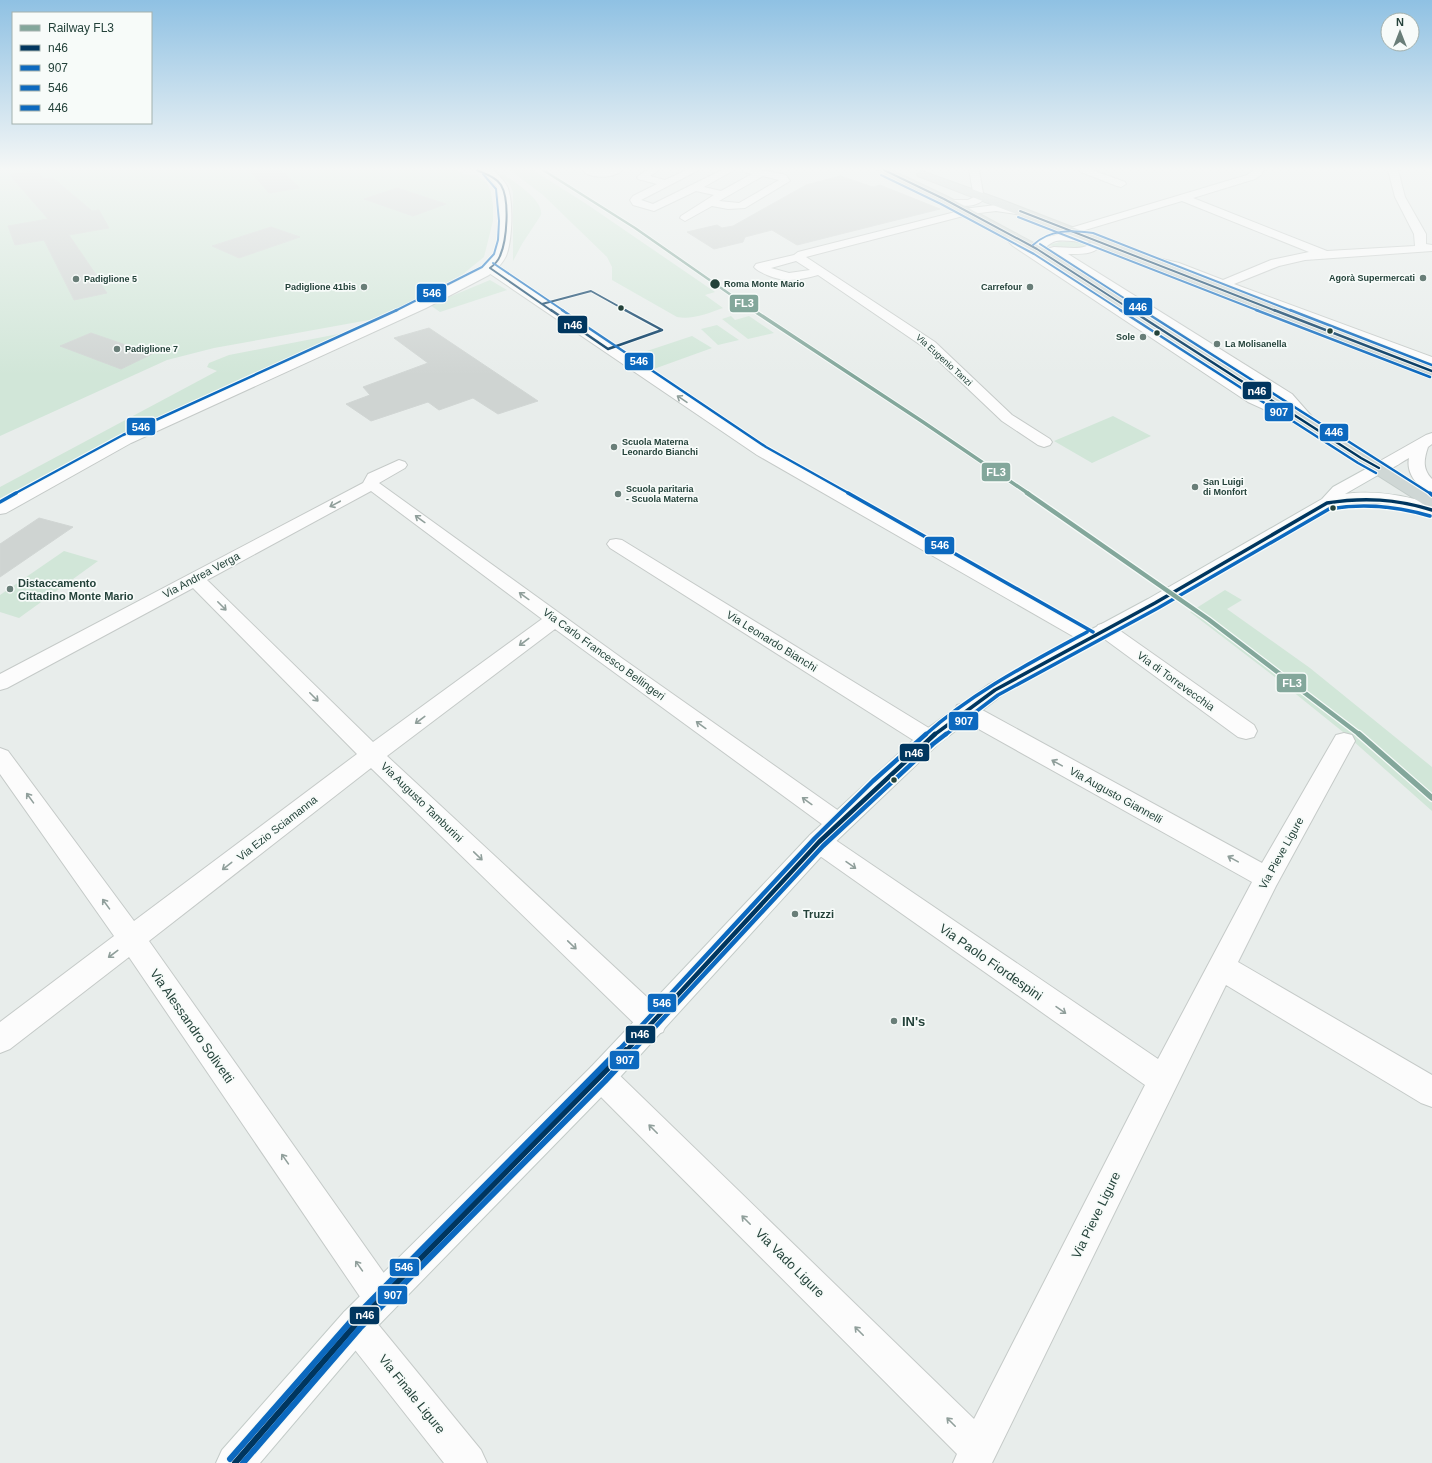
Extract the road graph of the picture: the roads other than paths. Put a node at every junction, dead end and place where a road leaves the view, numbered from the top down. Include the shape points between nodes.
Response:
1 (503, 238) edge
2 (863, 238) edge
3 (1013, 238) edge
4 (1017, 238) edge
5 (1090, 238) edge
6 (1285, 238) edge
7 (1420, 238) edge
8 (1095, 240) junction
9 (1427, 248) edge
10 (1038, 249) junction
11 (1054, 250) junction
12 (1325, 254) junction
13 (798, 257) junction
14 (1140, 258) junction
15 (490, 268) junction
16 (820, 271) junction
17 (1223, 284) junction
18 (1432, 362) edge
19 (1432, 371) edge
20 (1311, 425) junction
21 (1426, 441) edge
22 (1044, 442) dead end
23 (399, 465) dead end
24 (1379, 468) junction
25 (369, 486) junction
26 (1432, 487) edge
27 (1432, 502) edge
28 (1327, 503) junction
29 (0, 509) edge
30 (1432, 510) edge
31 (616, 544) dead end
32 (194, 578) junction
33 (556, 619) junction
34 (1098, 634) junction
35 (0, 683) edge
36 (965, 711) junction
37 (1246, 731) dead end
38 (929, 739) junction
39 (1344, 741) dead end
40 (372, 755) junction
41 (0, 757) edge
42 (829, 833) junction
43 (1267, 878) junction
44 (132, 940) junction
45 (1221, 967) junction
46 (653, 1022) junction
47 (0, 1040) edge
48 (601, 1077) junction
49 (1163, 1080) junction
50 (1432, 1092) edge
51 (382, 1298) junction
52 (356, 1324) junction
53 (976, 1456) edge
54 (235, 1463) edge
55 (468, 1463) edge

1 - 15 street via 501,254
2 - 13 street
3 - 20 street via 1018,244 1123,315 1253,399
4 - 10 main road
5 - 8 main road
6 - 12 street
7 - 9 street via 1420,244
8 - 10 street via 1054,239 1045,241
8 - 11 street via 1095,247 1089,250
8 - 14 main road
9 - 12 street
10 - 11 street
10 - 20 main road
11 - 20 street via 1287,397
12 - 17 street via 1275,263
13 - 16 street, Via Eugenio Tanzi
13 - 16 street via 760,267 775,275 789,278
14 - 17 street via 1174,266
14 - 19 main road
15 - 29 street via 421,305 125,440
34 -> 15 street, Via di Torrevecchia via 769,456
16 - 22 street, Via Eugenio Tanzi via 930,345 1008,418
17 - 18 street
20 - 24 main road
21 - 24 street
21 - 26 street via 1415,460 1415,470
23 - 25 street, Via Andrea Verga via 374,478
24 - 27 main road
24 - 28 street via 1339,491
25 -> 32 street, Via Andrea Verga
33 -> 25 street, Via Carlo Francesco Bellingeri via 376,487
28 - 30 street via 1349,498 1375,497
28 - 34 street
31 - 38 street, Via Leonardo Bianchi
32 - 35 street, Via Andrea Verga
32 -> 40 street, Via Augusto Tamburini
33 -> 40 street, Via Ezio Sciamanna
42 -> 33 street, Via Carlo Francesco Bellingeri
34 - 36 street via 995,690
34 - 37 street, Via di Torrevecchia
36 - 38 street
43 -> 36 street, Via Augusto Giannelli
38 - 42 street
39 - 43 street, Via Pieve Ligure
40 -> 44 street, Via Ezio Sciamanna
40 -> 46 street, Via Augusto Tamburini
44 -> 41 street, Via Alessandro Solivetti
42 - 46 street
42 -> 49 street, Via Paolo Fiordespini
43 - 45 street, Via Pieve Ligure
44 -> 47 street, Via Ezio Sciamanna
51 -> 44 street, Via Alessandro Solivetti
45 - 49 street, Via Pieve Ligure
45 - 50 street
46 - 48 street
48 - 51 street
53 -> 48 street, Via Vado Ligure
49 - 53 street, Via Pieve Ligure
51 - 52 street
52 - 54 street
52 - 55 street, Via Finale Ligure

